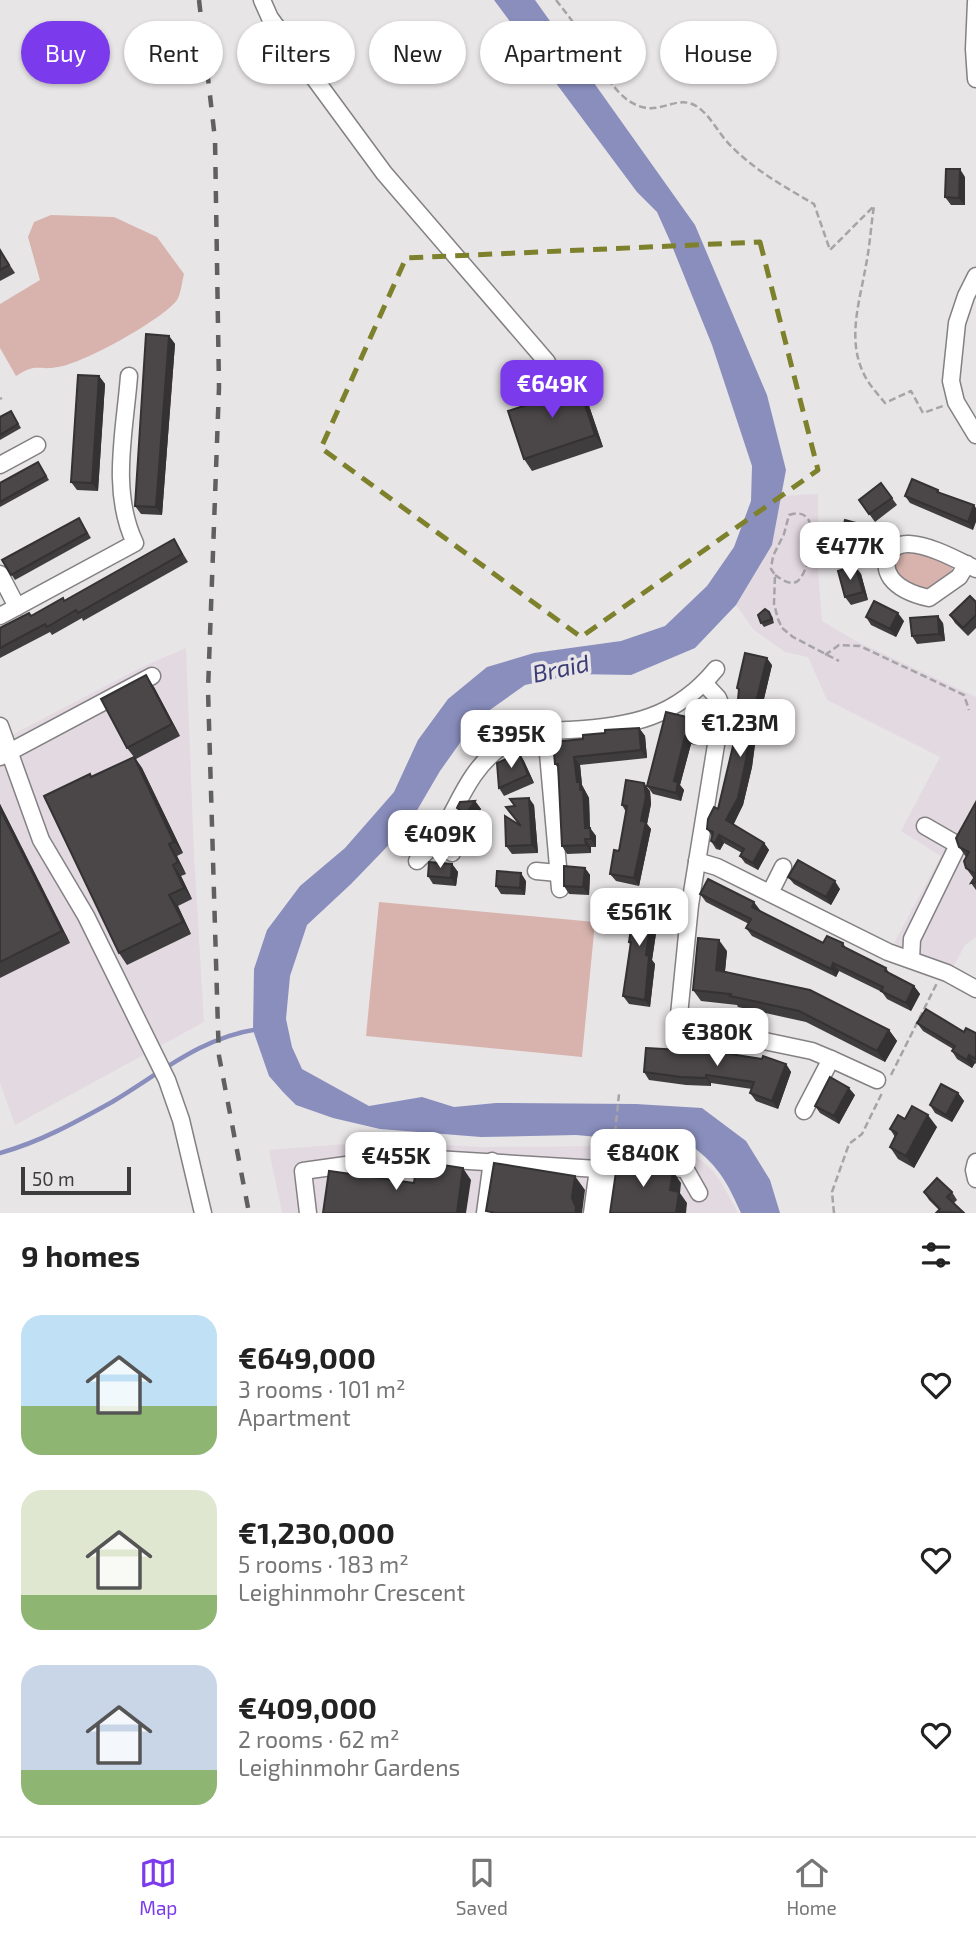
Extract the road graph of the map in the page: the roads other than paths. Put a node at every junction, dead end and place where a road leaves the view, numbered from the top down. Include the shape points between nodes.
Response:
1 (262, 0) edge
2 (976, 2) edge
3 (976, 79) edge
4 (976, 276) edge
5 (547, 362) dead end
6 (129, 376) dead end
7 (976, 435) edge
8 (37, 445) dead end
9 (0, 465) edge
10 (971, 567) edge
11 (0, 574) edge
12 (17, 607) junction
13 (0, 616) edge
14 (716, 669) dead end
15 (152, 676) dead end
16 (704, 683) junction
17 (0, 726) edge
18 (546, 732) junction
19 (5, 754) edge
20 (925, 826) dead end
21 (435, 841) junction
22 (452, 853) dead end
23 (417, 861) dead end
24 (697, 861) junction
25 (783, 867) dead end
26 (536, 872) dead end
27 (770, 893) junction
28 (911, 959) junction
29 (976, 989) edge
30 (831, 1059) junction
31 (877, 1080) dead end
32 (804, 1111) dead end
33 (492, 1161) junction
34 (976, 1162) edge
35 (976, 1179) edge
36 (699, 1193) dead end
37 (203, 1213) edge
38 (308, 1213) edge
39 (485, 1213) edge
40 (592, 1213) edge
41 (606, 1213) edge

1 - 5 street via 270,18 384,173
2 - 3 street
4 - 7 street via 957,323 951,381 956,402
6 - 12 street via 121,505 135,542
8 - 9 street
10 - 10 street via 909,544 892,550 886,567 902,588 929,598
11 - 12 street
12 - 13 street
14 - 16 street
15 - 19 street
16 - 18 street via 664,712 629,724
16 - 24 street via 722,708
17 - 19 street
18 - 21 street via 503,745 470,777
18 - 26 street via 559,881
19 - 37 street via 41,841 86,916 167,1080
20 - 28 street via 958,845 912,939
21 - 22 street
21 - 23 street
24 - 27 street
24 - 30 street via 679,1030 693,1036 736,1035
25 - 27 street
27 - 28 street
28 - 29 street
30 - 31 street
30 - 32 street
33 - 38 street via 403,1157 303,1171
33 - 39 street
33 - 40 street via 598,1169
34 - 35 street
36 - 41 street via 686,1170 613,1152

